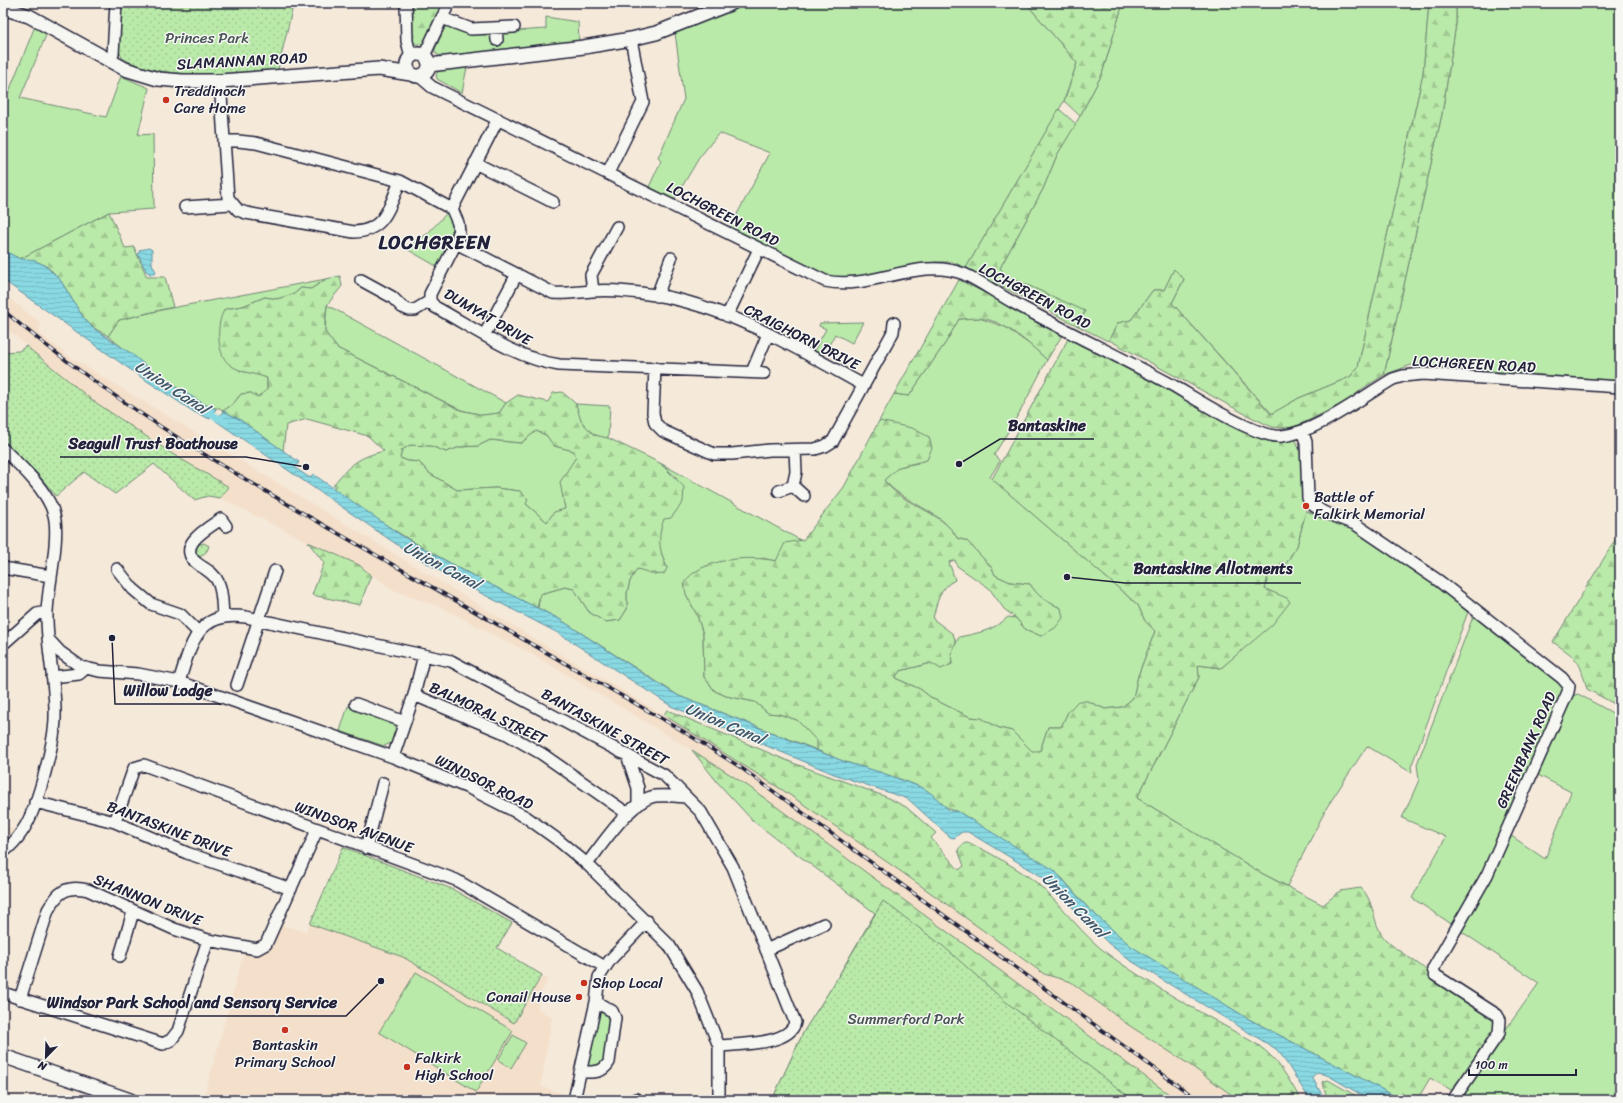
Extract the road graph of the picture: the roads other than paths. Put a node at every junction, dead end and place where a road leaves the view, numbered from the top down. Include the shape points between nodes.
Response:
1 (116, 3) edge
2 (406, 3) edge
3 (449, 3) edge
4 (732, 3) edge
5 (3, 8) edge
6 (442, 18) junction
7 (514, 26) dead end
8 (496, 28) junction
9 (631, 39) junction
10 (497, 40) dead end
11 (409, 59) junction
12 (109, 61) junction
13 (422, 68) junction
14 (379, 70) junction
15 (220, 81) junction
16 (498, 119) junction
17 (224, 141) junction
18 (475, 163) junction
19 (608, 173) junction
20 (400, 182) junction
21 (553, 202) dead end
22 (231, 204) junction
23 (185, 207) dead end
24 (452, 209) junction
25 (617, 227) dead end
26 (456, 243) junction
27 (759, 249) junction
28 (671, 258) dead end
29 (516, 274) junction
30 (361, 280) dead end
31 (593, 291) junction
32 (657, 296) junction
33 (430, 301) junction
34 (726, 316) junction
35 (891, 320) dead end
36 (485, 334) junction
37 (768, 334) junction
38 (655, 368) junction
39 (752, 372) junction
40 (764, 373) dead end
41 (863, 385) junction
42 (1620, 387) edge
43 (1302, 431) junction
44 (3, 449) edge
45 (795, 450) junction
46 (793, 486) junction
47 (779, 491) dead end
48 (804, 496) dead end
49 (226, 526) dead end
50 (3, 568) edge
51 (117, 569) dead end
52 (275, 571) dead end
53 (50, 576) junction
54 (47, 612) junction
55 (223, 616) junction
56 (258, 621) junction
57 (198, 632) junction
58 (48, 639) junction
59 (3, 644) edge
60 (424, 655) junction
61 (86, 668) junction
62 (52, 677) junction
63 (179, 682) junction
64 (237, 685) dead end
65 (414, 695) junction
66 (356, 704) dead end
67 (405, 722) junction
68 (627, 755) junction
69 (393, 757) junction
70 (383, 783) dead end
71 (686, 797) junction
72 (35, 802) junction
73 (638, 805) junction
74 (628, 814) junction
75 (115, 822) junction
76 (317, 830) junction
77 (366, 848) junction
78 (3, 852) edge
79 (587, 864) junction
80 (291, 889) junction
81 (133, 912) junction
82 (647, 921) junction
83 (824, 924) dead end
84 (208, 940) junction
85 (766, 950) junction
86 (120, 956) dead end
87 (605, 967) junction
88 (3, 993) edge
89 (20, 999) junction
90 (596, 1002) junction
91 (719, 1046) junction
92 (3, 1056) edge
93 (580, 1072) junction
94 (130, 1100) edge
95 (574, 1100) edge
96 (718, 1100) edge
97 (1453, 1100) edge

1 - 12 street via 113,54
2 - 11 street
3 - 6 street
4 - 9 main road, SLAMANNAN ROAD via 656,33
5 - 12 main road, SLAMANNAN ROAD via 29,16
6 - 8 street via 471,30
6 - 13 street
7 - 8 street
8 - 10 street
9 - 13 main road, SLAMANNAN ROAD
9 - 19 street via 642,102
11 - 13 main road via 407,68
11 - 14 main road, SLAMANNAN ROAD
12 - 15 main road, SLAMANNAN ROAD via 158,79
13 - 14 main road, SLAMANNAN ROAD
13 - 16 street, LOCHGREEN ROAD via 445,92
14 - 15 main road, SLAMANNAN ROAD
15 - 17 street
16 - 18 street
16 - 19 street, LOCHGREEN ROAD
17 - 20 street via 256,143
17 - 22 street via 228,198
18 - 21 street
18 - 24 street
19 - 27 street, LOCHGREEN ROAD
20 - 22 street via 385,217 364,231 354,232 246,213
20 - 24 street
22 - 23 street
24 - 26 street, DUMYAT DRIVE via 458,223
25 - 31 street via 591,275
26 - 29 street, CRAIGHORN DRIVE
26 - 33 street, DUMYAT DRIVE via 430,294
27 - 34 street
27 - 43 street, LOCHGREEN ROAD via 826,281 839,284 927,269 965,275 1243,425 1280,436
28 - 32 street
29 - 31 street, CRAIGHORN DRIVE via 553,293
29 - 36 street
30 - 33 street via 392,297 409,310 415,310
31 - 32 street, CRAIGHORN DRIVE via 623,291
32 - 34 street, CRAIGHORN DRIVE
33 - 36 street, DUMYAT DRIVE via 435,307
34 - 37 street, CRAIGHORN DRIVE
35 - 41 street via 893,332
36 - 38 street, DUMYAT DRIVE via 540,362 559,365
37 - 39 street
37 - 41 street, CRAIGHORN DRIVE
38 - 39 street, DUMYAT DRIVE
38 - 45 street via 653,413 656,423 663,431 714,454
39 - 40 street, DUMYAT DRIVE
41 - 45 street via 833,441 815,449
42 - 43 street, LOCHGREEN ROAD via 1423,374 1403,376 1393,379
43 - 97 street, GREENBANK ROAD via 1306,442 1308,498 1314,505 1334,517 1355,524 1438,581 1569,686 1487,875 1433,970 1435,975 1497,1015 1500,1020 1499,1033
44 - 53 street via 36,484 49,502 54,515 55,534
45 - 46 street via 796,472
46 - 47 street
46 - 48 street
49 - 55 street via 221,519 196,536 190,549 197,563 209,571 218,582
50 - 53 street
51 - 57 street via 151,604 180,614
52 - 56 street
53 - 54 street
54 - 58 street
54 - 59 street via 37,614
55 - 56 street, BANTASKINE STREET via 234,615
55 - 57 street via 205,625
56 - 60 street, BANTASKINE STREET
56 - 64 street
57 - 63 street via 193,639
58 - 61 street, WINDSOR ROAD via 71,661
58 - 62 street
60 - 65 street
60 - 68 street, BANTASKINE STREET via 452,661
61 - 62 street via 79,674
61 - 63 street, WINDSOR ROAD
62 - 72 street via 56,716 54,737
63 - 69 street, WINDSOR ROAD
65 - 67 street
65 - 74 street, BALMORAL STREET via 507,734 542,754
66 - 67 street
67 - 69 street
68 - 71 street, BANTASKINE STREET via 664,775
68 - 73 street via 638,788
69 - 79 street, WINDSOR ROAD via 500,802 545,831
70 - 77 street
71 - 73 street via 653,796
71 - 85 street, BANTASKINE STREET via 701,812 733,867
72 - 75 street, BANTASKINE DRIVE
72 - 78 street via 24,829
73 - 74 street
74 - 79 street
75 - 76 street, WINDSOR AVENUE via 134,768 144,765
75 - 80 street, BANTASKINE DRIVE via 187,853
76 - 77 street, WINDSOR AVENUE
76 - 80 street
77 - 87 street, WINDSOR AVENUE via 456,880
79 - 82 street, WINDSOR ROAD
80 - 84 street, SHANNON DRIVE via 266,944 257,949
81 - 84 street, SHANNON DRIVE
81 - 86 street
81 - 89 street, SHANNON DRIVE via 88,890 76,887 62,891 48,910
82 - 87 street
82 - 91 street, WINDSOR ROAD via 669,945 684,967 697,991
83 - 85 street
84 - 89 street via 178,1031 167,1043 158,1044
85 - 91 street, BANTASKINE STREET via 795,1022 794,1028 786,1036 764,1042
87 - 90 street via 599,977
88 - 89 street
90 - 93 street
90 - 93 street via 612,1011 615,1018 609,1062 600,1072
91 - 96 street, WINDSOR ROAD
92 - 94 main road
93 - 95 street

